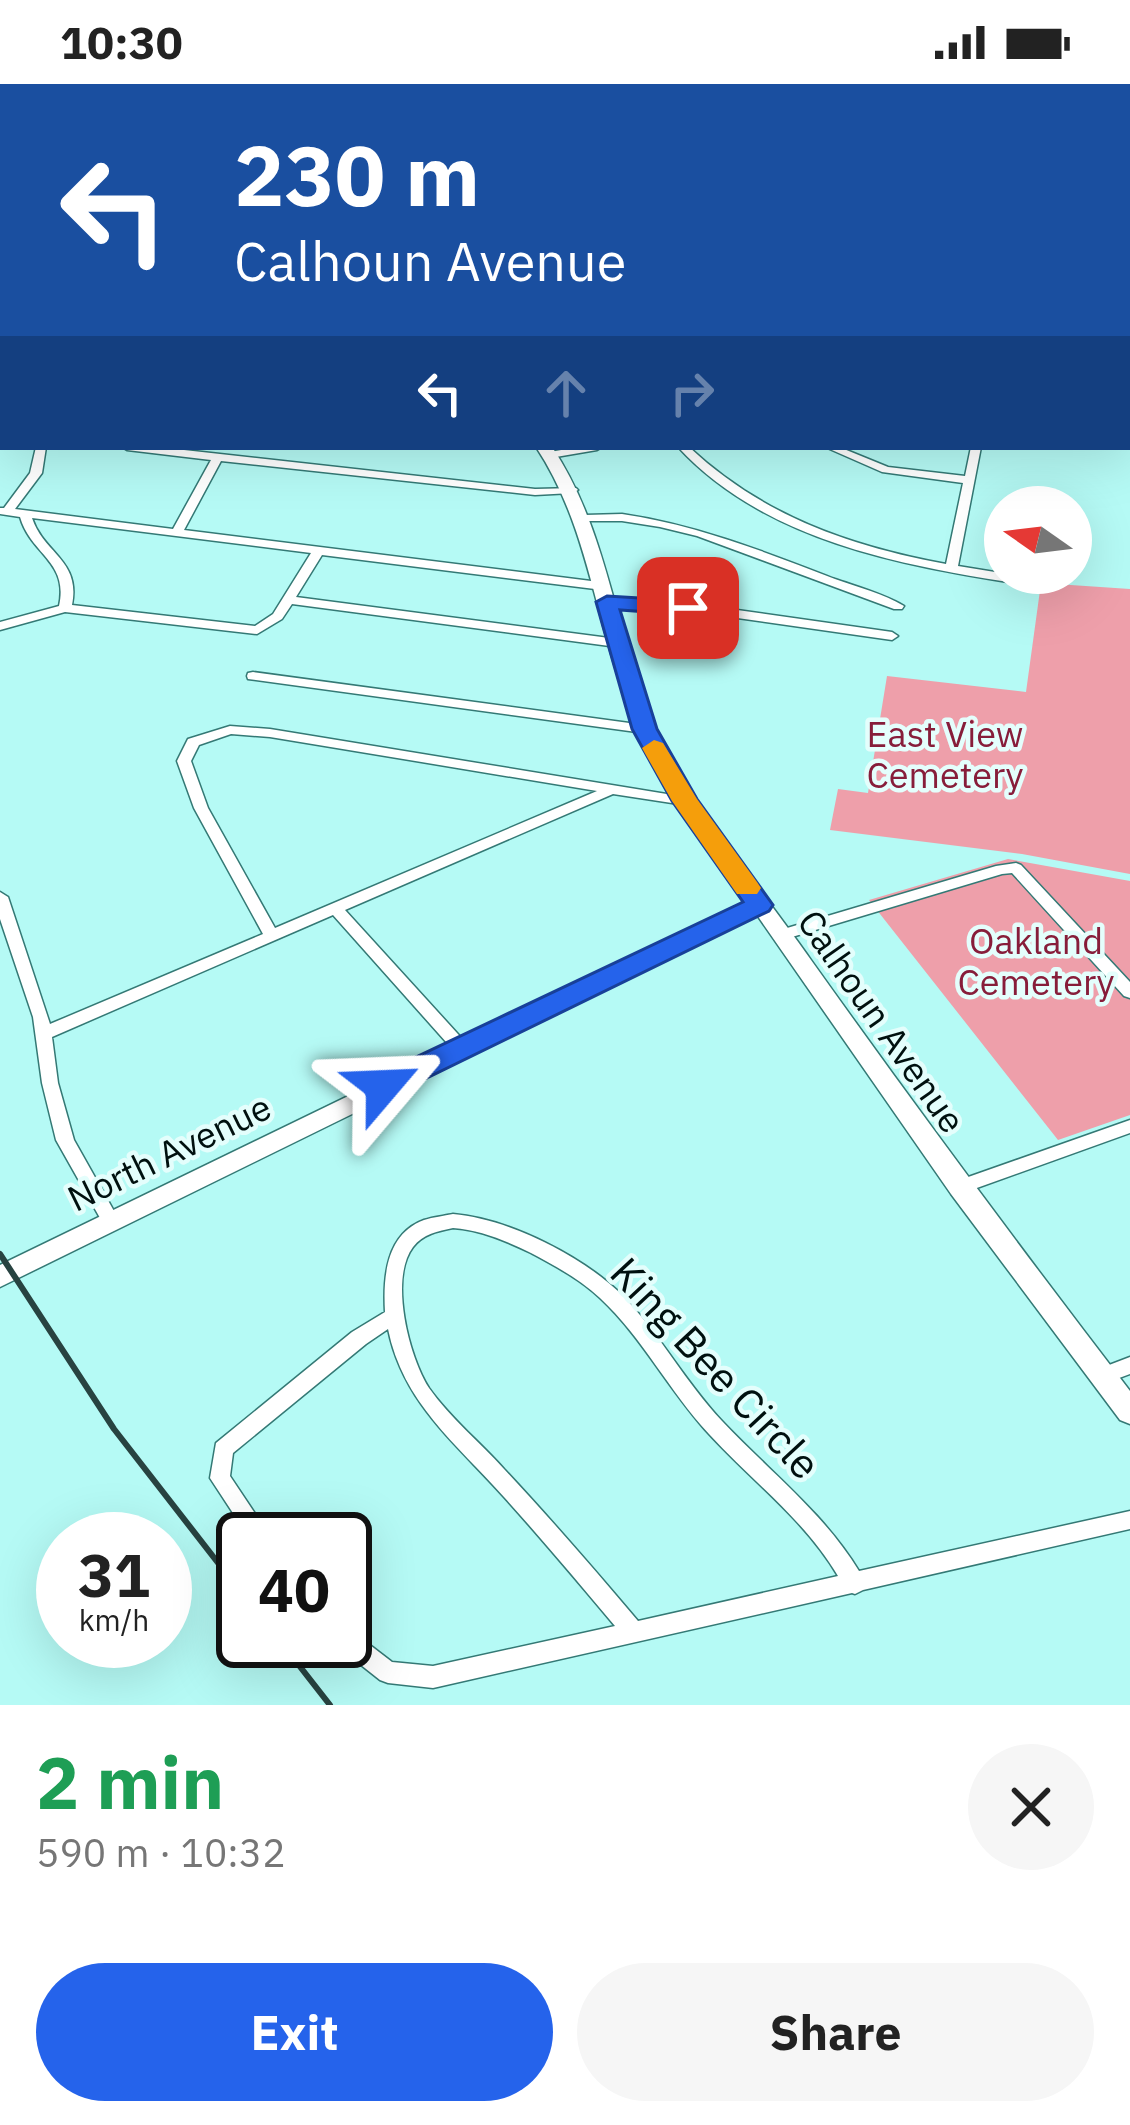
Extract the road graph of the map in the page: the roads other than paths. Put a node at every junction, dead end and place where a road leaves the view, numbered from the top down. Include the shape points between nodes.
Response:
1 (635, 84) edge
2 (664, 84) edge
3 (40, 450) edge
4 (152, 450) edge
5 (686, 450) edge
6 (837, 450) edge
7 (975, 450) edge
8 (547, 451) edge
9 (217, 458) junction
10 (970, 480) junction
11 (572, 490) junction
12 (4, 511) edge
13 (25, 514) junction
14 (585, 518) junction
15 (177, 532) junction
16 (320, 549) junction
17 (951, 570) junction
18 (984, 575) edge
19 (605, 594) junction
20 (290, 600) junction
21 (898, 606) dead end
22 (65, 608) junction
23 (0, 626) edge
24 (892, 636) dead end
25 (617, 643) junction
26 (253, 676) dead end
27 (644, 729) junction
28 (607, 792) junction
29 (685, 801) junction
30 (0, 897) edge
31 (759, 905) junction
32 (335, 908) junction
33 (271, 934) junction
34 (782, 935) junction
35 (1130, 992) edge
36 (43, 1034) junction
37 (461, 1048) junction
38 (1130, 1126) edge
39 (959, 1187) junction
40 (110, 1220) junction
41 (0, 1277) edge
42 (394, 1316) junction
43 (1130, 1365) edge
44 (1102, 1376) junction
45 (1130, 1412) edge
46 (243, 1512) edge
47 (1130, 1520) edge
48 (855, 1584) junction
49 (632, 1630) junction
50 (372, 1660) edge

1 - 2 street
3 - 12 street via 36,473
4 - 9 street
5 - 17 street via 726,486 800,523 862,549
6 - 10 street via 886,470
7 - 10 street
8 - 11 street, Calhoun Avenue
9 - 11 street
9 - 15 street
10 - 17 street
11 - 14 street, Calhoun Avenue
12 - 13 street
13 - 15 street
13 - 22 street via 30,537 58,558
14 - 19 street, Calhoun Avenue
14 - 21 street via 635,520 720,540
15 - 16 street
16 - 19 street
16 - 20 street
17 - 18 street
19 - 24 street
19 - 25 street, Calhoun Avenue
20 - 22 street via 257,630
20 - 25 street
22 - 23 street
25 - 27 street, Calhoun Avenue
26 - 27 street
27 - 29 street, Calhoun Avenue
28 - 29 street
28 - 32 street
28 - 33 street via 270,733 201,737 184,754 188,775
29 - 31 street, Calhoun Avenue
30 - 36 street
31 - 34 street, Calhoun Avenue
31 - 37 street, North Avenue
32 - 33 street
32 - 37 street
33 - 36 street
34 - 35 street via 1016,868
34 - 39 street, Calhoun Avenue
36 - 40 street via 65,1140
37 - 40 street, North Avenue
38 - 39 street
39 - 44 street, Calhoun Avenue
40 - 41 street, North Avenue
42 - 46 street via 224,1449 220,1478
42 - 48 street, King Bee Circle via 394,1262 435,1224 478,1223 589,1278 699,1410 830,1543
42 - 49 street, King Bee Circle via 418,1388
43 - 44 street
44 - 45 street, Calhoun Avenue
47 - 48 street
48 - 49 street
49 - 50 street via 433,1677 388,1672

